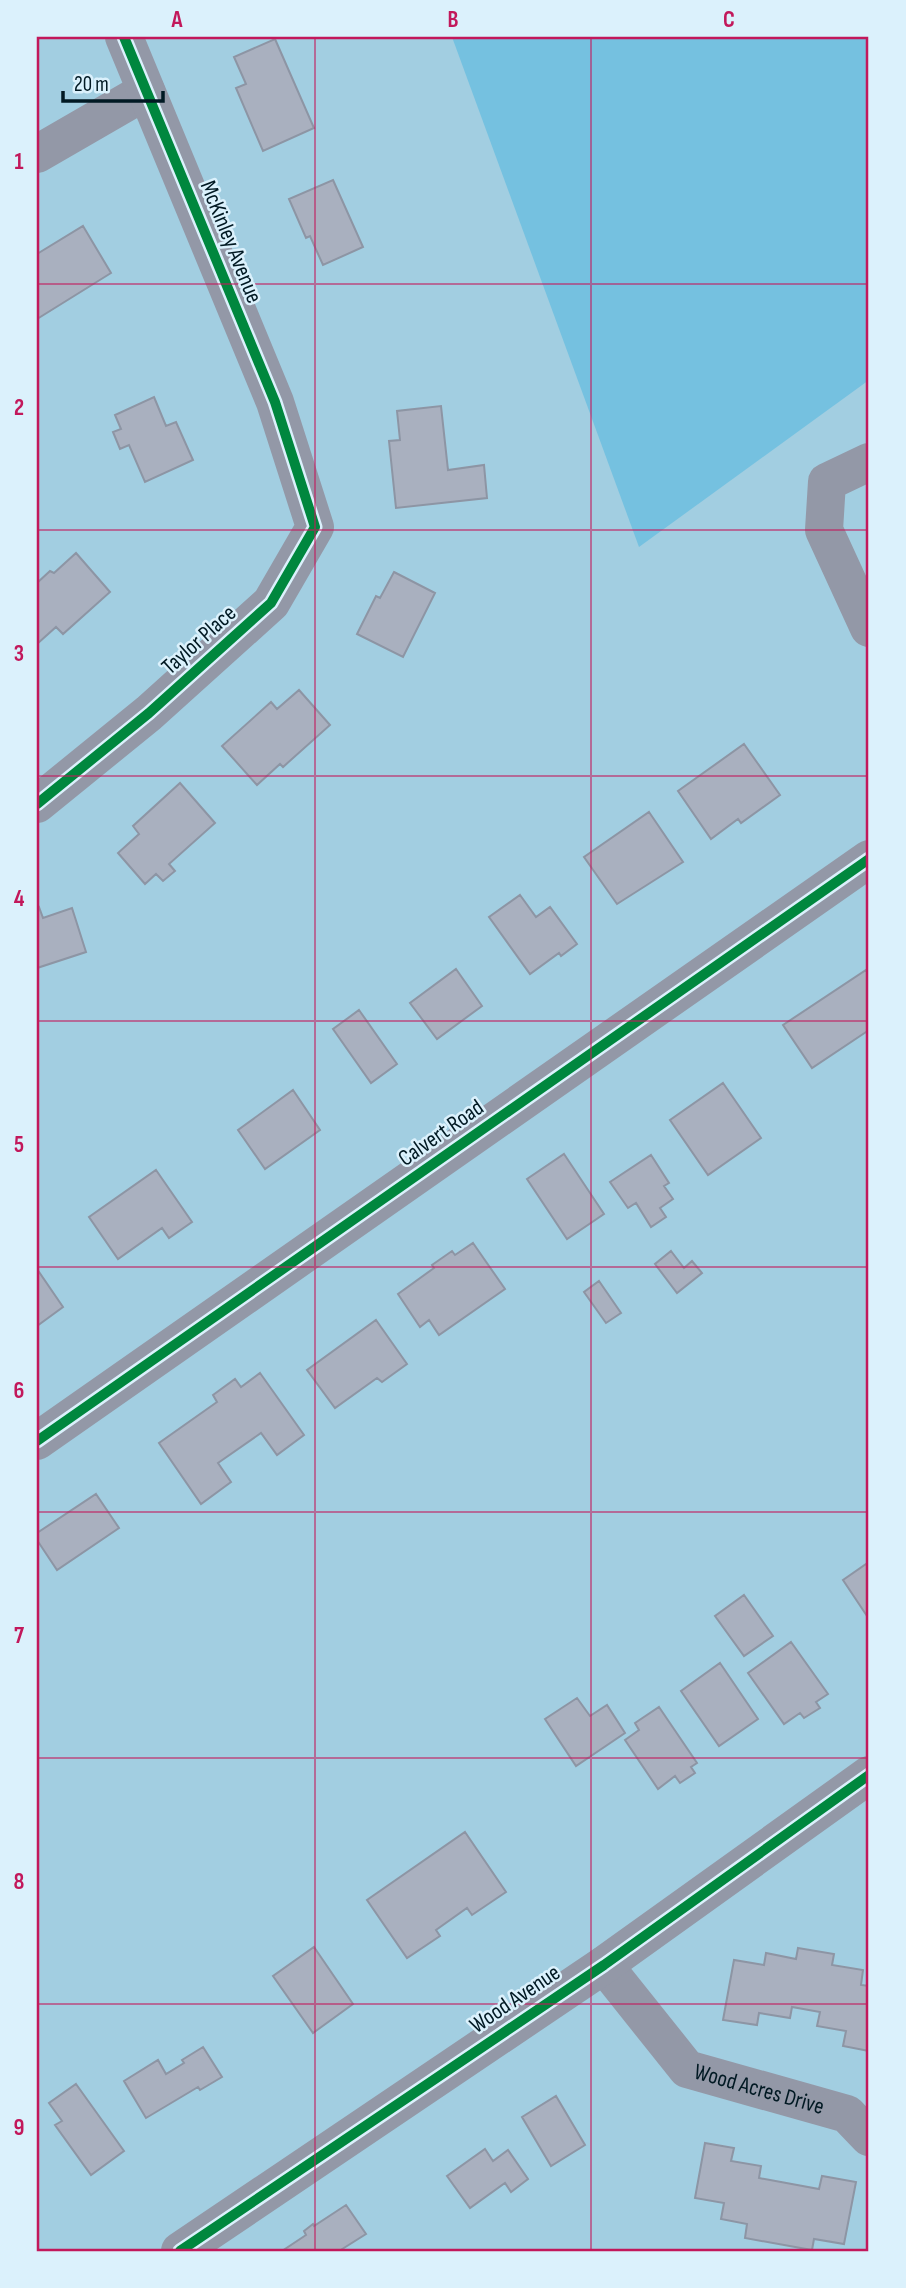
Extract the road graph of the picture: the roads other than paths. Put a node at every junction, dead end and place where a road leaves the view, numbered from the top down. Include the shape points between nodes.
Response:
1 (124, 37) edge
2 (146, 91) junction
3 (37, 154) edge
4 (869, 463) edge
5 (295, 465) joint
6 (869, 628) edge
7 (37, 804) edge
8 (869, 859) edge
9 (37, 1441) edge
10 (869, 1775) edge
11 (604, 1965) junction
12 (869, 2137) edge
13 (180, 2251) edge

1 - 2 street, McKinley Avenue
2 - 3 street
2 - 5 street, McKinley Avenue via 275,402
4 - 6 street via 827,482 824,530
5 - 7 street, Taylor Place via 315,527 271,603 149,713
8 - 9 street, Calvert Road
10 - 11 street, Wood Avenue
11 - 12 street, Wood Acres Drive via 687,2069 847,2114
11 - 13 street, Wood Avenue

